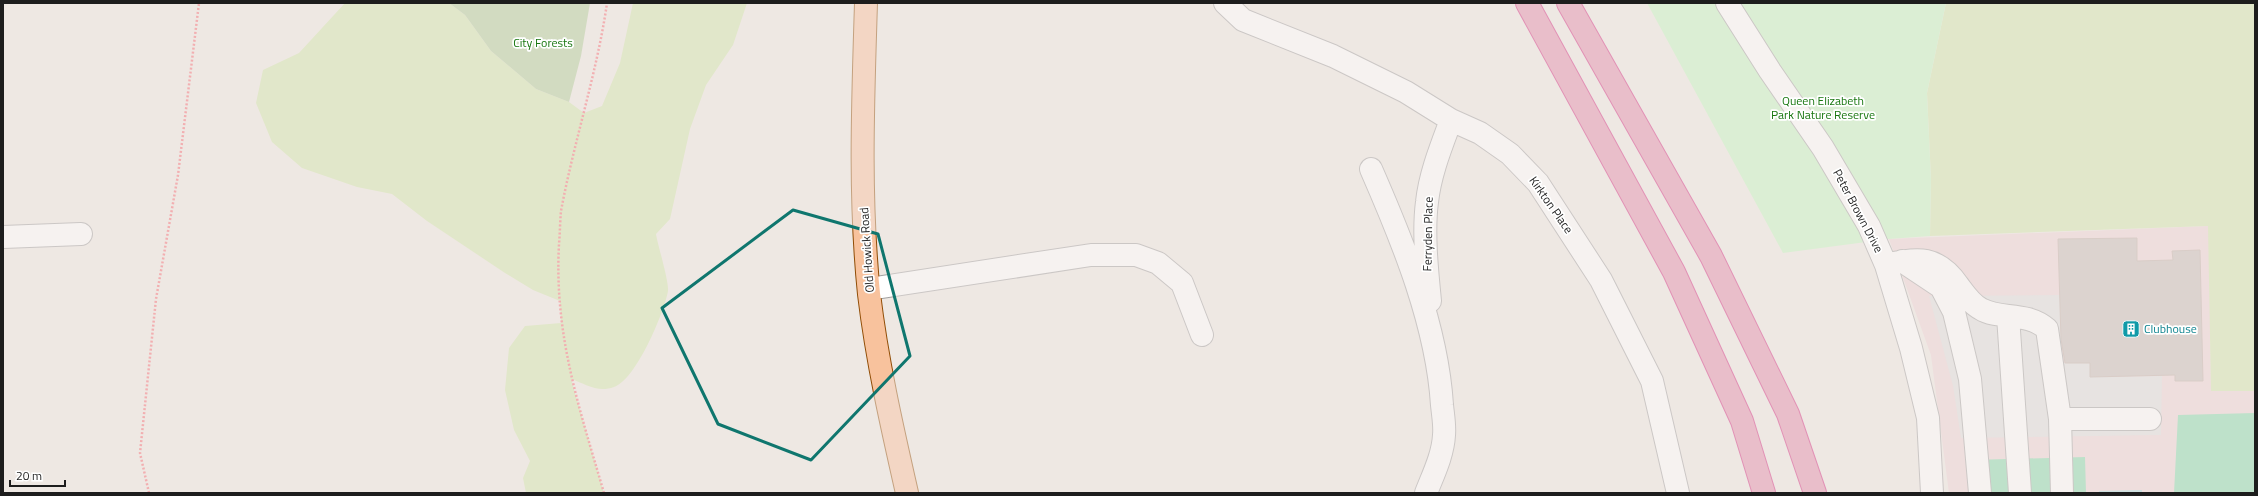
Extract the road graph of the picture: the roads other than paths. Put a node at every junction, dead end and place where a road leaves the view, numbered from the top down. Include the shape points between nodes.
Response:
1 (866, 3) edge
2 (1225, 3) edge
3 (1527, 3) edge
4 (1568, 3) edge
5 (1726, 3) edge
6 (1450, 120) junction
7 (1371, 169) dead end
8 (81, 234) dead end
9 (3, 237) edge
10 (1894, 263) junction
11 (869, 289) junction
12 (2008, 316) junction
13 (1202, 335) dead end
14 (1435, 351) junction
15 (2060, 419) junction
16 (2150, 419) dead end
17 (907, 493) edge
18 (1426, 493) edge
19 (1678, 493) edge
20 (1764, 493) edge
21 (1815, 493) edge
22 (1932, 493) edge
23 (1980, 493) edge
24 (2020, 493) edge
25 (2062, 493) edge

1 - 11 main road, Old Howick Road via 862,168
2 - 6 street, Kirkton Place via 1243,20 1333,56 1406,92
3 - 20 highway via 1674,272 1742,421
4 - 21 highway via 1711,256 1788,414
5 - 10 street, Peter Brown Drive via 1823,148
6 - 14 street, Ferryden Place via 1426,204 1427,269
6 - 19 street, Kirkton Place via 1486,137 1510,154 1538,183 1601,280 1652,382
7 - 14 street, Ferryden Place via 1403,244
8 - 9 street
10 - 12 street via 1931,261 1950,273 1970,301 1981,310
10 - 22 street, Peter Brown Drive via 1928,418
10 - 23 street via 1941,287 1954,312 1970,379
11 - 13 street via 1091,255 1136,255 1158,263 1182,283
11 - 17 main road, Old Howick Road via 886,399
12 - 15 street via 2031,319 2047,329
12 - 24 street
14 - 18 street, Ferryden Place via 1441,386 1444,435 1440,456
15 - 16 street
15 - 25 street

